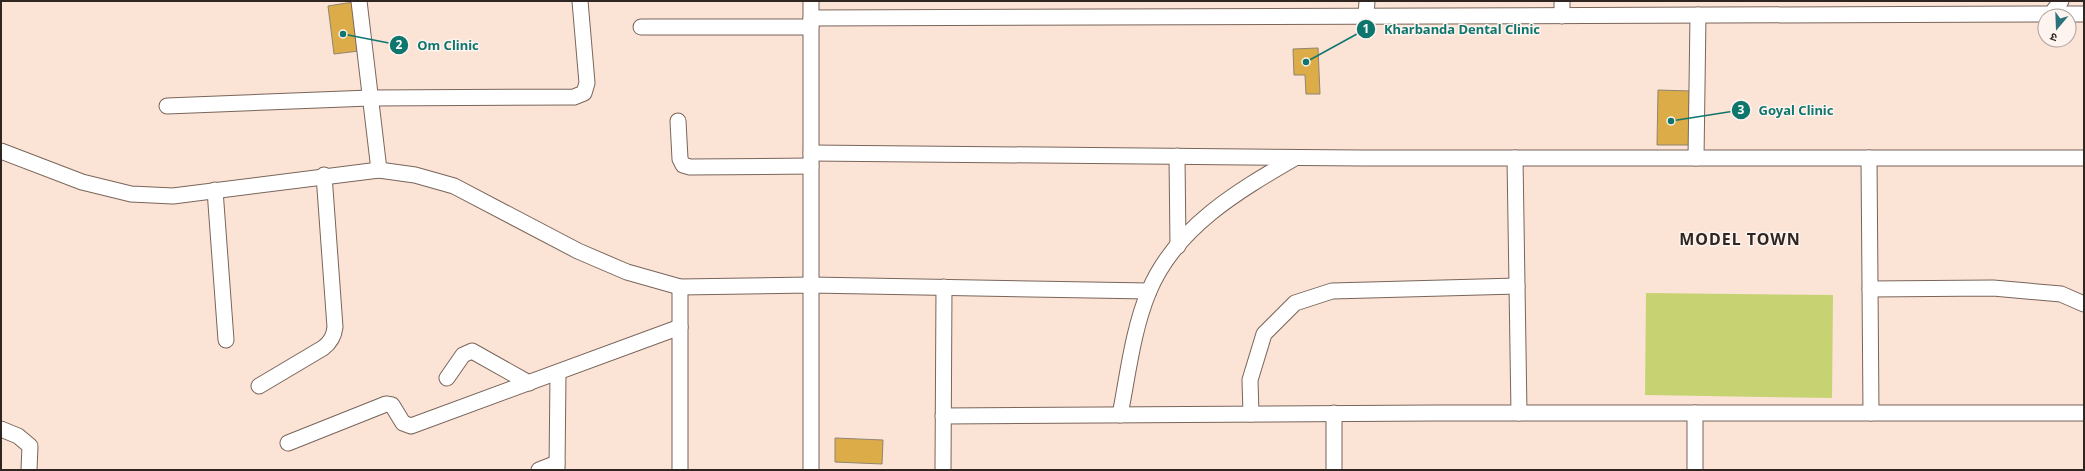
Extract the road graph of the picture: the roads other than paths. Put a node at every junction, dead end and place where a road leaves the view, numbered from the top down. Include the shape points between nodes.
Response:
1 (359, 1) edge
2 (580, 1) edge
3 (811, 1) edge
4 (1366, 1) edge
5 (1562, 8) edge
6 (1837, 8) edge
7 (2037, 14) edge
8 (1698, 15) junction
9 (1366, 16) junction
10 (811, 23) junction
11 (641, 27) dead end
12 (370, 98) junction
13 (167, 106) dead end
14 (678, 121) dead end
15 (1, 151) edge
16 (1177, 156) junction
17 (1296, 157) junction
18 (1515, 158) junction
19 (1696, 158) junction
20 (1869, 158) junction
21 (2084, 158) edge
22 (811, 160) junction
23 (379, 170) junction
24 (324, 175) junction
25 (215, 190) junction
26 (1178, 246) junction
27 (811, 285) junction
28 (1517, 286) junction
29 (680, 287) junction
30 (944, 287) junction
31 (1870, 289) junction
32 (1149, 291) junction
33 (2084, 304) edge
34 (680, 327) junction
35 (226, 340) dead end
36 (558, 373) junction
37 (447, 378) dead end
38 (529, 383) junction
39 (259, 386) dead end
40 (1334, 413) junction
41 (1519, 413) junction
42 (1695, 413) junction
43 (1871, 413) junction
44 (1251, 414) junction
45 (2084, 414) edge
46 (1120, 415) junction
47 (943, 416) junction
48 (1, 429) edge
49 (288, 443) dead end
50 (557, 466) edge
51 (30, 470) edge
52 (539, 470) edge
53 (680, 470) edge
54 (811, 470) edge
55 (943, 470) edge
56 (1334, 470) edge
57 (1695, 470) edge

1 - 12 street
2 - 12 street via 587,83 584,93 574,97
3 - 10 street
4 - 9 street
5 - 8 street
5 - 9 street
6 - 7 street
6 - 8 street
8 - 19 street
9 - 10 street
10 - 11 street
10 - 22 street
12 - 13 street
12 - 23 street
14 - 22 street via 680,160 683,165 690,167
15 - 25 street via 82,182 131,194 173,196
16 - 17 street
16 - 22 street
16 - 26 street
17 - 18 street
17 - 26 street via 1210,212
18 - 19 street
18 - 28 street
19 - 20 street
20 - 21 street
20 - 31 street
22 - 27 street
23 - 24 street
23 - 29 street via 415,175 454,186 578,251 627,272
24 - 25 street
24 - 39 street via 334,336 324,348
25 - 35 street
26 - 32 street via 1165,260
27 - 29 street
27 - 30 street
27 - 54 street
28 - 41 street
28 - 44 street via 1332,291 1294,303 1264,334 1250,380
29 - 34 street
30 - 32 street
30 - 47 street
31 - 33 street via 1993,288 2061,294
31 - 43 street
32 - 46 street via 1135,336
34 - 36 street
34 - 53 street
36 - 38 street
36 - 50 street
37 - 38 street via 463,355 472,351
38 - 49 street via 411,426 403,423 392,405 386,404
40 - 41 street
40 - 44 street
40 - 56 street
41 - 42 street
42 - 43 street
42 - 57 street
43 - 45 street
44 - 46 street
46 - 47 street
47 - 55 street
48 - 51 street via 18,436 30,446
50 - 52 street

